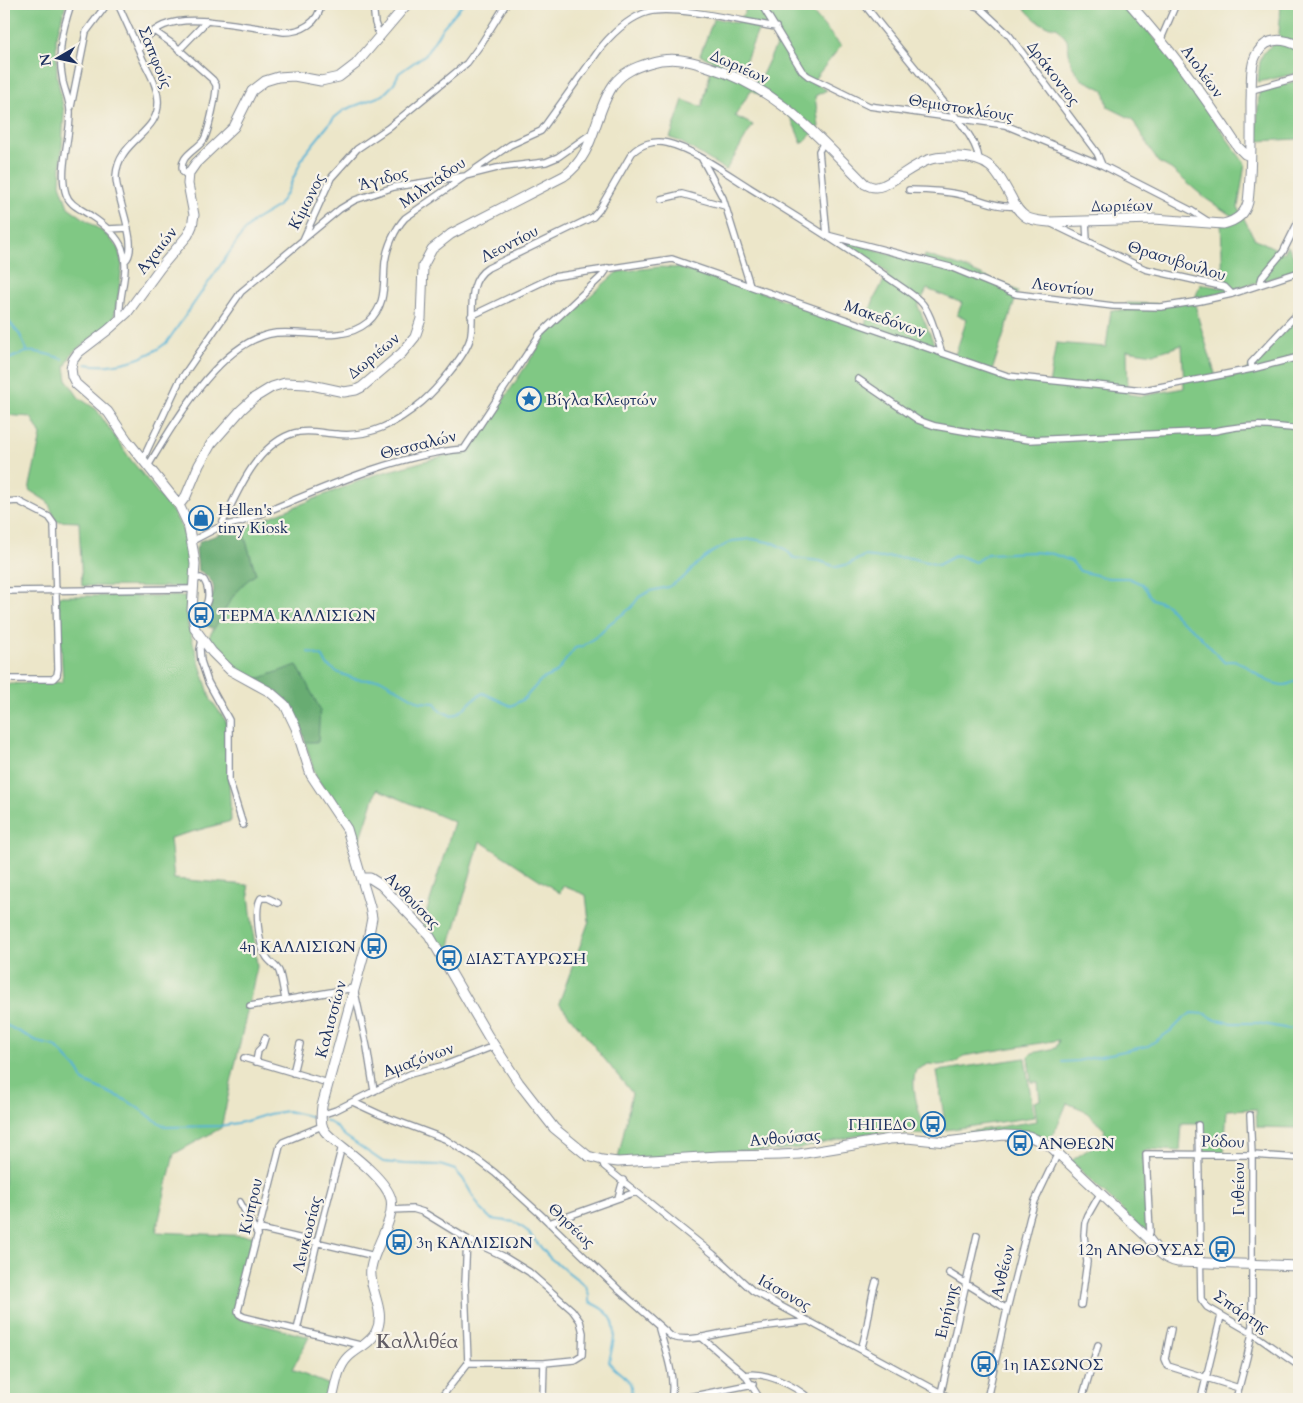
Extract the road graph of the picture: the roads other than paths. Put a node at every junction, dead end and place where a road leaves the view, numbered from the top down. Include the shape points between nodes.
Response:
1 (71, 4) edge
2 (107, 4) edge
3 (118, 4) edge
4 (321, 4) edge
5 (373, 4) edge
6 (407, 4) edge
7 (506, 4) edge
8 (761, 4) edge
9 (864, 4) edge
10 (969, 4) edge
11 (1130, 4) edge
12 (1176, 4) edge
13 (977, 5) edge
14 (207, 21) junction
15 (776, 27) junction
16 (154, 31) junction
17 (380, 37) junction
18 (1161, 39) junction
19 (1299, 46) edge
20 (139, 50) junction
21 (179, 50) junction
22 (1299, 77) edge
23 (1252, 90) junction
24 (70, 110) junction
25 (956, 118) junction
26 (593, 132) junction
27 (824, 142) junction
28 (1250, 156) junction
29 (702, 158) junction
30 (979, 159) junction
31 (1102, 164) junction
32 (188, 176) junction
33 (465, 176) junction
34 (909, 190) dead end
35 (660, 199) dead end
36 (725, 206) junction
37 (1016, 206) junction
38 (1086, 220) junction
39 (1299, 220) edge
40 (1049, 222) junction
41 (1211, 223) junction
42 (108, 228) junction
43 (128, 228) junction
44 (827, 236) junction
45 (303, 240) junction
46 (1087, 241) junction
47 (125, 261) junction
48 (608, 268) junction
49 (1299, 272) edge
50 (1260, 284) junction
51 (750, 285) junction
52 (1232, 294) junction
53 (1299, 312) edge
54 (471, 316) junction
55 (120, 320) junction
56 (942, 353) junction
57 (1299, 357) edge
58 (1252, 369) junction
59 (858, 379) dead end
60 (1299, 429) edge
61 (145, 462) junction
62 (4, 502) edge
63 (179, 505) junction
64 (222, 526) junction
65 (192, 541) junction
66 (195, 579) junction
67 (193, 589) junction
68 (55, 590) junction
69 (4, 591) edge
70 (192, 610) junction
71 (202, 640) junction
72 (4, 679) edge
73 (243, 825) dead end
74 (362, 878) junction
75 (278, 903) dead end
76 (354, 988) junction
77 (285, 999) junction
78 (250, 1006) dead end
79 (265, 1038) dead end
80 (300, 1044) dead end
81 (494, 1046) junction
82 (244, 1058) dead end
83 (256, 1062) junction
84 (293, 1073) junction
85 (328, 1083) junction
86 (374, 1091) junction
87 (353, 1102) junction
88 (321, 1115) junction
89 (1250, 1115) dead end
90 (322, 1126) junction
91 (1198, 1126) dead end
92 (342, 1146) junction
93 (1058, 1153) junction
94 (1199, 1154) junction
95 (1252, 1155) junction
96 (1299, 1158) edge
97 (602, 1160) junction
98 (623, 1180) junction
99 (636, 1192) junction
100 (1100, 1194) junction
101 (618, 1198) junction
102 (240, 1202) dead end
103 (391, 1210) junction
104 (549, 1223) junction
105 (259, 1232) junction
106 (977, 1234) dead end
107 (1148, 1238) junction
108 (467, 1239) junction
109 (317, 1242) junction
110 (375, 1256) junction
111 (1201, 1262) junction
112 (1252, 1264) junction
113 (1299, 1266) edge
114 (949, 1273) dead end
115 (876, 1281) dead end
116 (966, 1285) junction
117 (1081, 1305) dead end
118 (1006, 1309) junction
119 (1222, 1316) junction
120 (809, 1321) junction
121 (659, 1327) junction
122 (1171, 1329) dead end
123 (297, 1330) junction
124 (1252, 1333) junction
125 (700, 1337) junction
126 (677, 1338) junction
127 (1098, 1345) dead end
128 (364, 1346) junction
129 (861, 1349) junction
130 (665, 1352) junction
131 (468, 1363) junction
132 (544, 1363) junction
133 (1299, 1366) edge
134 (745, 1375) junction
135 (1206, 1377) junction
136 (753, 1384) junction
137 (1238, 1388) junction
138 (941, 1392) junction
139 (332, 1399) edge
140 (440, 1399) edge
141 (543, 1399) edge
142 (670, 1399) edge
143 (679, 1399) edge
144 (760, 1399) edge
145 (810, 1399) edge
146 (952, 1399) edge
147 (986, 1399) edge
148 (1082, 1399) edge
149 (1201, 1399) edge
150 (1236, 1399) edge

1 - 24 street via 60,53
2 - 24 street via 86,32
3 - 20 street, Σαπφούς
4 - 14 street via 319,14 312,22 291,32
5 - 17 street
6 - 17 street
7 - 45 street, Κίμωνος via 464,67 361,146 338,170 326,187
8 - 15 street, Θεμιστοκλέους
9 - 25 street
10 - 13 street
11 - 18 street, Αιολέων
12 - 18 street
13 - 31 street, Δράκοντος via 1009,35
14 - 16 street via 180,20
14 - 21 street
15 - 25 street, Θεμιστοκλέους via 802,71 853,100 869,106
15 - 33 street, Μιλτιάδου via 677,11 641,14 608,39 541,131 510,145
16 - 20 street
16 - 21 street
17 - 32 street via 356,64 336,78 318,81 286,76 258,86 248,96 234,127 193,166
18 - 28 street, Αιολέων via 1238,147
19 - 23 street, Δωριέων via 1280,40 1263,46 1255,60
20 - 43 street, Σαπφούς via 156,86 158,103 154,120 125,150 117,167 116,186
21 - 32 street via 217,87 205,138 182,164 183,172
22 - 23 street
23 - 28 street, Δωριέων
24 - 42 street via 64,175 66,194 73,205
25 - 30 street via 973,142
25 - 31 street, Θεμιστοκλέους via 1005,125
26 - 27 street, Δωριέων via 608,95 623,75 656,61 678,58 722,71 757,87 796,115
26 - 33 street, Άγιδος via 550,161
26 - 63 street, Δωριέων via 581,159 568,173 451,234 432,249 424,266 418,331 402,353 362,387 350,392 292,382 278,384 260,394 241,410 212,444
27 - 30 street, Δωριέων via 865,184 873,187 889,183 933,158
27 - 44 street via 819,151
28 - 41 street, Δωριέων via 1246,210 1232,221
29 - 36 street
29 - 44 street, Λεοντίου
29 - 54 street, Λεοντίου via 664,142 640,147 628,158 599,210 592,216 484,270 474,287
30 - 37 street, Δωριέων via 995,171
31 - 41 street, Θεμιστοκλέους
32 - 55 street, Αχαιών via 194,215 191,230
33 - 45 street, Άγιδος via 394,187 355,200 340,208
33 - 61 street, Μιλτιάδου via 408,214 399,225 386,258 382,300 371,319 357,329 343,333 275,334 240,348 218,367 192,398
34 - 37 street via 946,192 1005,207
35 - 36 street via 688,195
36 - 51 street
37 - 40 street, Δωριέων via 1032,220
38 - 40 street, Δωριέων
38 - 41 street, Δωριέων
38 - 46 street
39 - 50 street via 1283,252
40 - 46 street, Θρασυβούλου
42 - 43 street
42 - 47 street via 121,245
43 - 47 street, Σαπφούς via 131,250
44 - 52 street, Λεοντίου via 950,268 1016,294 1113,306 1161,307
44 - 56 street, Λεοντίου via 921,302
45 - 61 street, Κίμωνος via 248,284 234,301 179,382
46 - 52 street, Θρασυβούλου via 1145,268 1225,287
47 - 55 street, Σαπφούς
48 - 51 street, Μακεδόνων via 672,259
48 - 54 street, Μακεδόνων via 548,279
48 - 64 street, Θεσσαλών via 540,334 464,449 442,451 374,470 241,522
49 - 50 street, Λεοντίου
50 - 52 street, Λεοντίου
51 - 56 street, Μακεδόνων
53 - 58 street via 1251,363
54 - 64 street, Λεοντίου via 470,339 465,349 424,400 401,418 372,432 352,436 302,431 283,438 264,453 248,474
55 - 61 street, Αχαιών via 78,353 71,371 76,384 108,412
56 - 58 street, Μακεδόνων via 1008,376 1144,390
57 - 58 street, Μακεδόνων
59 - 60 street via 918,420 975,434 1030,440 1215,431 1240,426
61 - 63 street, Αχαιών
62 - 68 street via 18,502 52,520
63 - 65 street, Αχαιών
64 - 65 street, Θεσσαλών
65 - 66 street, Καλισσίων
66 - 67 street, Καλισσίων
66 - 70 street via 204,580 209,595 201,609
67 - 68 street
67 - 70 street, Καλισσίων
68 - 69 street
68 - 72 street via 57,675 53,678
70 - 71 street, Καλισσίων via 194,626
71 - 73 street via 201,661 208,682 229,720 229,780
71 - 74 street, Καλισσίων via 230,670 270,692 285,705 311,775 347,828
74 - 76 street, Καλισσίων via 372,918
74 - 81 street, Ανθούσας via 370,878 381,885 429,935
75 - 77 street via 268,898 261,898 258,902 260,940 263,951 279,973
76 - 77 street
76 - 85 street, Καλισσίων
76 - 86 street
77 - 78 street
79 - 83 street
80 - 84 street
81 - 86 street, Αμαζόνων via 445,1065 410,1074
81 - 97 street, Ανθούσας via 554,1128 581,1152
82 - 83 street
83 - 84 street
84 - 85 street
85 - 88 street, Καλισσίων
86 - 87 street, Αμαζόνων
87 - 88 street
87 - 104 street, Θησέως via 461,1148 495,1173
88 - 90 street, Καλισσίων
89 - 95 street, Γυθείου
90 - 92 street
90 - 105 street, Κύπρου via 280,1146
91 - 94 street
92 - 103 street via 382,1184 390,1197
92 - 109 street, Λευκωσίας
93 - 97 street, Ανθούσας via 1041,1140 1021,1135 946,1142 890,1139 792,1155
93 - 100 street, Ανθούσας
93 - 118 street, Ανθέων via 1035,1201
94 - 95 street, Ρόδου
94 - 107 street, Ρόδου via 1146,1154
94 - 111 street
95 - 96 street, Ρόδου
95 - 112 street, Γυθείου
97 - 98 street, Ιάσονος via 604,1166
98 - 99 street, Ιάσονος
98 - 101 street
99 - 101 street
99 - 120 street, Ιάσονος via 753,1291
100 - 107 street, Ανθούσας
100 - 117 street via 1085,1224 1087,1262
101 - 104 street
102 - 105 street
103 - 108 street via 413,1208
103 - 110 street
104 - 121 street, Θησέως
105 - 109 street
105 - 123 street, Κύπρου via 239,1314
106 - 116 street, Ειρήνης
107 - 111 street, Ανθούσας via 1166,1258 1178,1262
108 - 131 street
108 - 132 street via 529,1272 580,1321 582,1355 574,1360
109 - 110 street
109 - 123 street, Λευκωσίας
110 - 128 street via 371,1277 380,1320 375,1335
111 - 112 street, Ανθούσας
111 - 119 street, Σπάρτης via 1201,1299
112 - 113 street, Ανθούσας
112 - 124 street, Γυθείου
114 - 116 street
115 - 129 street
116 - 118 street
116 - 138 street, Ειρήνης
118 - 147 street, Ανθέων
119 - 124 street, Σπάρτης
119 - 135 street
120 - 125 street
120 - 129 street, Ιάσονος
121 - 126 street, Θησέως
121 - 130 street
122 - 135 street via 1165,1363
123 - 128 street
124 - 133 street, Σπάρτης
124 - 137 street, Γυθείου
125 - 126 street
125 - 134 street
126 - 130 street
127 - 148 street
128 - 139 street via 343,1364
129 - 138 street, Ιάσονος
130 - 142 street via 673,1390
131 - 132 street
131 - 140 street
132 - 141 street
134 - 136 street
134 - 145 street via 786,1383
135 - 137 street
135 - 149 street
136 - 143 street
136 - 144 street
137 - 150 street, Γυθείου
138 - 146 street, Ιάσονος

